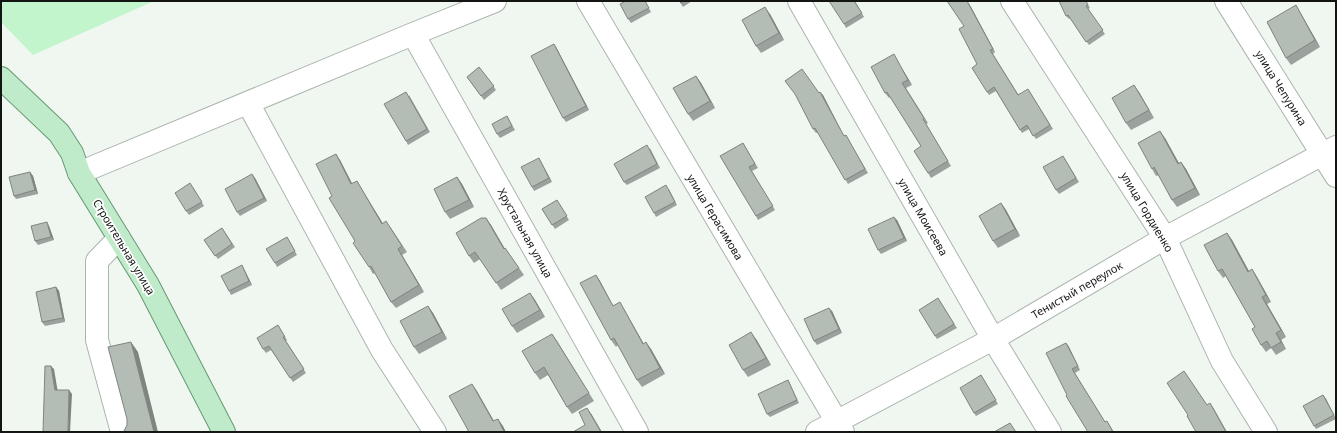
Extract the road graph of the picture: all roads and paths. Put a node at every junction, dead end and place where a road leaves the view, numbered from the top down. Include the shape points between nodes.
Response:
1 (495, 1) edge
2 (588, 1) edge
3 (799, 1) edge
4 (1012, 1) edge
5 (1226, 1) edge
6 (413, 34) junction
7 (1, 78) edge
8 (248, 103) junction
9 (1329, 150) edge
10 (79, 173) junction
11 (1336, 176) edge
12 (119, 238) junction
13 (1165, 238) junction
14 (993, 339) junction
15 (840, 427) edge
16 (122, 432) edge
17 (224, 432) edge
18 (435, 432) edge
19 (637, 432) edge
20 (817, 432) edge
21 (1050, 432) edge
22 (1266, 432) edge

1 - 6 street
2 - 15 street, улица Герасимова
3 - 14 street, улица Моисеева
4 - 13 street, улица Гордиенко
5 - 9 street, улица Чепурина
6 - 8 street
6 - 19 street, Хрустальная улица
7 - 10 main road, Строительная улица via 59,133 72,153
8 - 10 street
8 - 18 street via 382,350
9 - 11 street, улица Чепурина
9 - 13 street, Тенистый переулок
10 - 12 main road, Строительная улица
12 - 16 street via 97,261 97,340
12 - 17 main road, Строительная улица via 148,285
13 - 14 street, Тенистый переулок
13 - 22 street, улица Гордиенко via 1222,361
14 - 15 street, Тенистый переулок
14 - 21 street, улица Моисеева
15 - 20 street, Тенистый переулок

